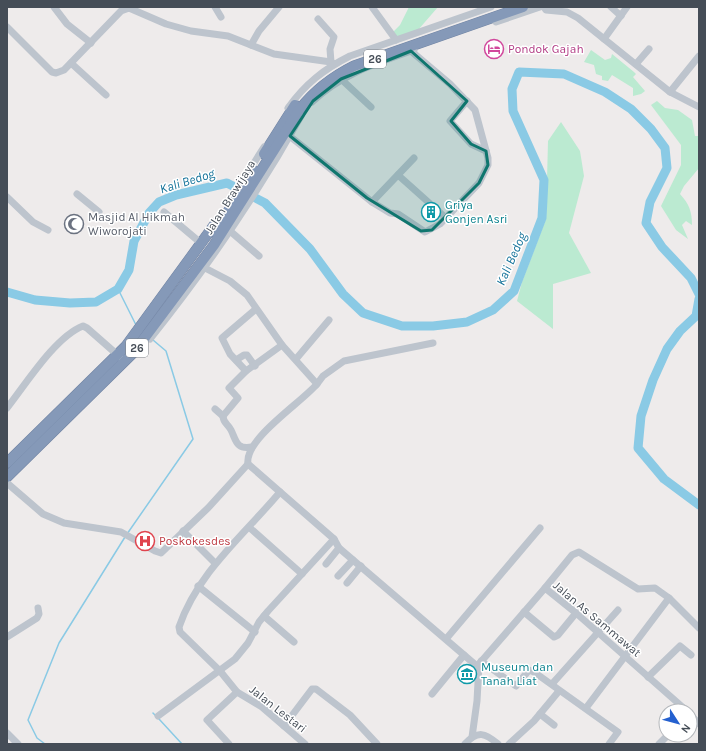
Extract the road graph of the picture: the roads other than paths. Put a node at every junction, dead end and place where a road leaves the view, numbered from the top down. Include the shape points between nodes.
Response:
1 (54, 7) edge
2 (215, 7) edge
3 (279, 7) edge
4 (372, 7) edge
5 (491, 7) edge
6 (504, 7) edge
7 (523, 7) edge
8 (540, 7) edge
9 (544, 7) edge
10 (611, 7) edge
11 (627, 7) edge
12 (121, 9) edge
13 (621, 16) junction
14 (221, 17) dead end
15 (318, 19) dead end
16 (7, 27) edge
17 (604, 39) junction
18 (396, 40) junction
19 (91, 42) junction
20 (251, 45) junction
21 (648, 49) dead end
22 (411, 51) junction
23 (699, 56) edge
24 (71, 63) junction
25 (332, 63) junction
26 (636, 64) junction
27 (341, 79) junction
28 (670, 92) junction
29 (106, 95) dead end
30 (467, 101) junction
31 (371, 107) dead end
32 (699, 107) edge
33 (288, 134) junction
34 (486, 151) junction
35 (414, 158) dead end
36 (263, 163) junction
37 (398, 175) junction
38 (77, 194) dead end
39 (7, 197) edge
40 (241, 198) junction
41 (372, 202) junction
42 (100, 212) dead end
43 (164, 212) dead end
44 (446, 218) junction
45 (48, 230) dead end
46 (230, 231) junction
47 (202, 244) junction
48 (259, 256) dead end
49 (205, 268) junction
50 (256, 309) junction
51 (158, 316) junction
52 (329, 320) dead end
53 (433, 343) dead end
54 (282, 345) junction
55 (118, 356) junction
56 (296, 359) junction
57 (236, 360) junction
58 (255, 366) junction
59 (246, 371) junction
60 (317, 384) junction
61 (8, 403) edge
62 (215, 409) dead end
63 (223, 416) junction
64 (252, 447) junction
65 (7, 463) edge
66 (248, 464) junction
67 (7, 468) edge
68 (7, 477) edge
69 (7, 483) edge
70 (280, 492) junction
71 (250, 528) junction
72 (540, 528) dead end
73 (183, 531) junction
74 (334, 539) junction
75 (339, 548) junction
76 (352, 561) junction
77 (215, 563) junction
78 (326, 564) dead end
79 (359, 568) junction
80 (302, 574) junction
81 (338, 576) dead end
82 (347, 583) dead end
83 (198, 586) junction
84 (545, 588) junction
85 (669, 598) junction
86 (38, 608) dead end
87 (618, 610) dead end
88 (524, 612) junction
89 (576, 613) junction
90 (264, 616) junction
91 (699, 628) edge
92 (255, 632) junction
93 (598, 632) junction
94 (7, 637) edge
95 (446, 639) junction
96 (294, 642) dead end
97 (464, 655) junction
98 (624, 655) junction
99 (691, 655) dead end
100 (480, 664) junction
101 (220, 671) junction
102 (648, 677) junction
103 (552, 684) junction
104 (559, 691) junction
105 (236, 692) junction
106 (432, 694) dead end
107 (678, 703) edge
108 (586, 708) junction
109 (540, 714) junction
110 (158, 716) dead end
111 (554, 725) dead end
112 (284, 726) junction
113 (474, 727) junction
114 (7, 733) edge
115 (480, 734) junction
116 (472, 737) junction
117 (18, 744) edge
118 (229, 744) edge
119 (305, 744) edge
120 (377, 744) edge
121 (465, 744) edge
122 (498, 744) edge
123 (509, 744) edge
124 (609, 744) edge

1 - 19 street via 67,24
2 - 14 street
3 - 20 street via 259,30
4 - 18 street
5 - 18 street
6 - 36 highway, Jalan Brawijaya / 26 via 352,60 332,70 305,91
7 - 33 highway, Jalan Brawijaya / 26 via 354,66 336,75 309,97
8 - 22 street
9 - 17 street via 546,10 567,12
10 - 13 street
11 - 13 street
12 - 19 street
12 - 20 street via 134,9 166,24 191,31 228,36
13 - 17 street
15 - 25 street via 334,37 330,49
16 - 24 street via 52,72 61,72
17 - 26 street
18 - 25 street
19 - 24 street
20 - 25 street via 285,56
21 - 26 street
22 - 27 street
22 - 30 street
23 - 28 street
24 - 29 street
25 - 36 street via 300,92
26 - 28 street
27 - 31 street
27 - 33 street via 313,101
28 - 32 street
30 - 34 street via 475,110
30 - 34 street via 450,121 470,144
33 - 36 highway, Jalan Brawijaya / 26
33 - 41 street
34 - 44 street via 488,165 479,183
35 - 37 street
36 - 40 highway, Jalan Brawijaya / 26
37 - 41 street
37 - 44 street
38 - 42 street
39 - 45 street via 33,222
40 - 46 street
40 - 47 highway
40 - 51 highway, Jalan Brawijaya / 26 via 214,245
41 - 44 street via 390,213 398,214 425,232 432,230
43 - 47 street
46 - 48 street
46 - 49 street
47 - 51 highway
49 - 50 street via 238,287
49 - 51 street
50 - 54 street
50 - 57 street via 222,338
51 - 55 highway, Jalan Brawijaya / 26 via 141,329
51 - 68 highway, Jalan Brawijaya / 26 via 134,352
51 - 69 street via 137,354
52 - 56 street
53 - 60 street via 344,361 323,376
54 - 56 street
54 - 58 street
55 - 61 street via 83,326 49,353
55 - 65 highway
55 - 67 highway, 26
56 - 60 street
57 - 58 street via 247,355
57 - 59 street
58 - 59 street
59 - 63 street via 229,388 238,399
60 - 64 street
62 - 63 street
63 - 64 street via 234,441 241,446
64 - 66 street via 247,459
66 - 70 street
66 - 73 street
69 - 73 street via 43,514 64,523 121,532 154,552 161,553
70 - 71 street
70 - 74 street
71 - 77 street
71 - 80 street
72 - 95 street
73 - 77 street
74 - 75 street
74 - 80 street
75 - 76 street
75 - 78 street
76 - 79 street
76 - 81 street
77 - 83 street
79 - 82 street
79 - 95 street
80 - 90 street
83 - 92 street
83 - 101 street via 179,627 183,635
84 - 85 street via 572,555 579,552 638,589 653,588
84 - 88 street, Jalan As Sammawat
84 - 89 street, Jalan As Sammawat
85 - 91 street
85 - 98 street
86 - 94 street via 37,618
87 - 93 street
88 - 89 street via 554,637
88 - 100 street, Jalan As Sammawat
89 - 93 street, Jalan As Sammawat
90 - 92 street
90 - 96 street
92 - 101 street via 242,651
93 - 98 street, Jalan As Sammawat
93 - 103 street
95 - 97 street
97 - 100 street
97 - 106 street
98 - 102 street, Jalan As Sammawat
98 - 108 street
99 - 102 street via 680,646
100 - 103 street via 516,686 529,670
100 - 113 street
101 - 105 street
101 - 110 street
102 - 107 street, Jalan As Sammawat
103 - 104 street
104 - 108 street
104 - 109 street
105 - 112 street, Jalan Lestari via 262,707
105 - 118 street via 207,720
108 - 124 street via 619,732
109 - 111 street
109 - 123 street
112 - 119 street, Jalan Lestari
112 - 120 street via 312,689 316,689 350,715
113 - 115 street
113 - 116 street
114 - 117 street
115 - 116 street
115 - 122 street
116 - 121 street

